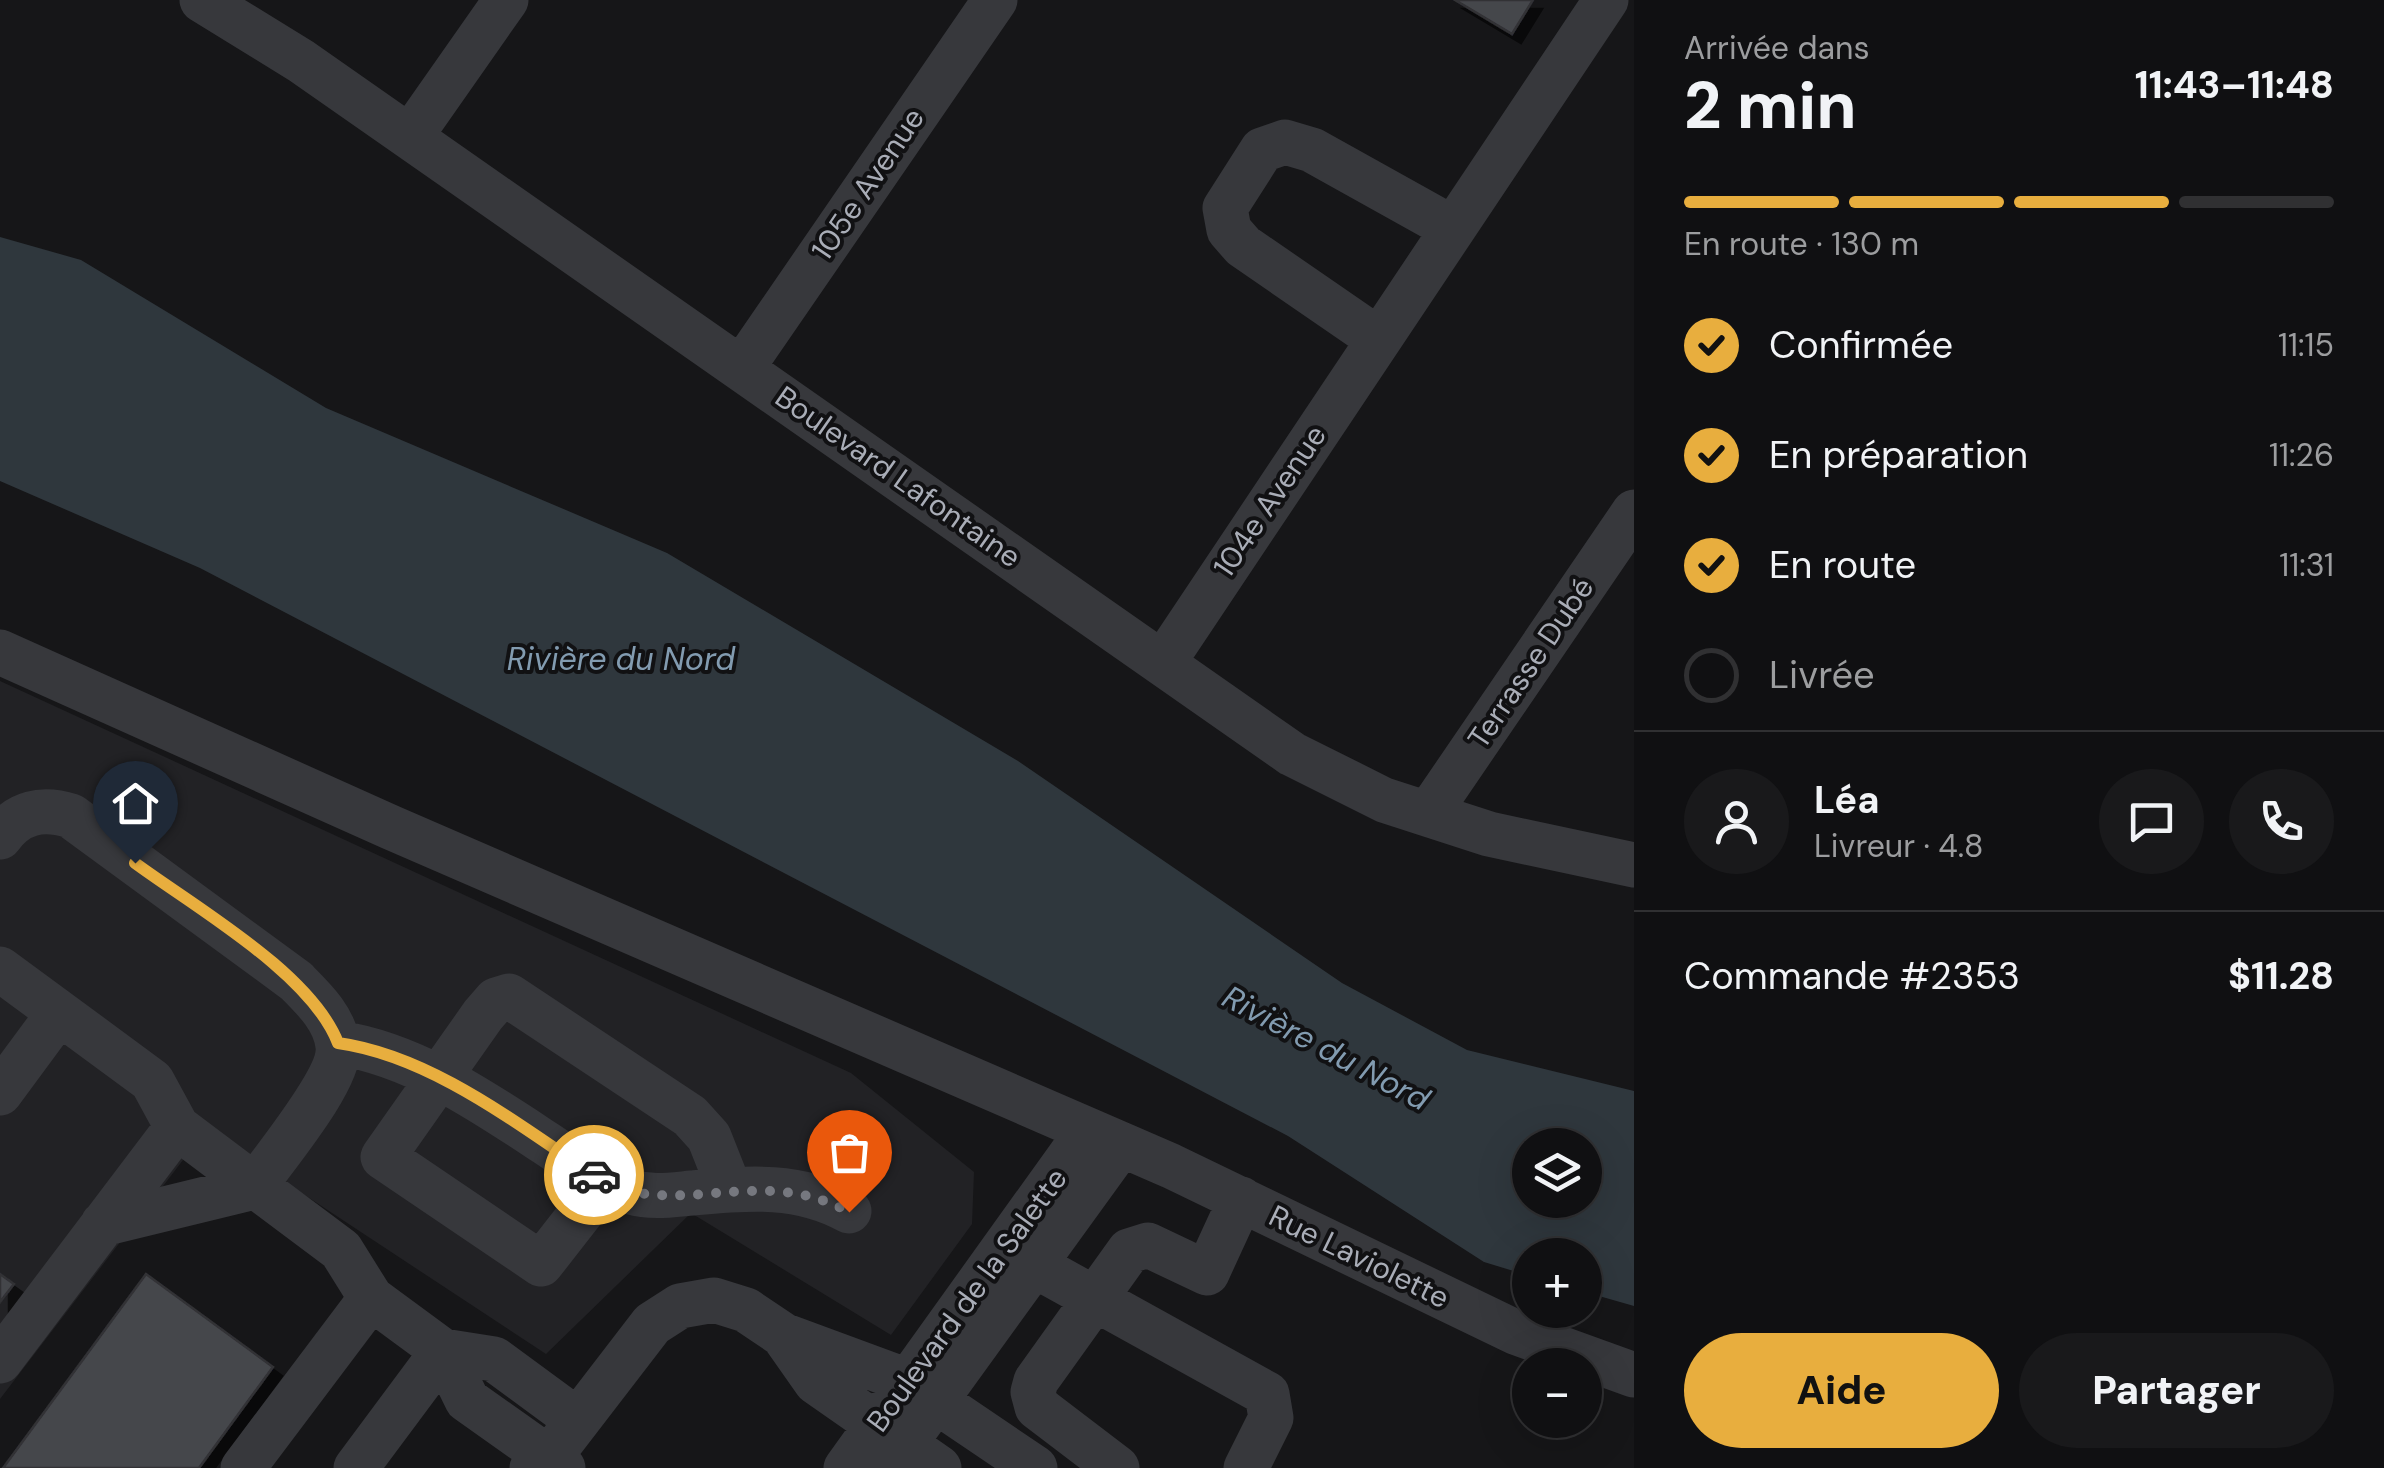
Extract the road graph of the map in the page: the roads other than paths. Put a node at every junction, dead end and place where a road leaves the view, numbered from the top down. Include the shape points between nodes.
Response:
1 (202, 0) edge
2 (506, 0) edge
3 (994, 0) edge
4 (1606, 0) edge
5 (410, 136) junction
6 (1452, 228) junction
7 (1378, 339) junction
8 (742, 368) junction
9 (1634, 512) edge
10 (0, 652) edge
11 (1163, 663) junction
12 (1428, 814) junction
13 (0, 838) edge
14 (1634, 865) edge
15 (0, 969) edge
16 (59, 1013) junction
17 (338, 1043) junction
18 (439, 1080) junction
19 (0, 1093) edge
20 (176, 1127) junction
21 (1104, 1139) junction
22 (605, 1182) junction
23 (254, 1187) junction
24 (730, 1190) junction
25 (1241, 1200) junction
26 (849, 1212) dead end
27 (103, 1224) junction
28 (1034, 1265) junction
29 (372, 1298) junction
30 (1092, 1300) junction
31 (783, 1334) junction
32 (443, 1351) junction
33 (0, 1361) edge
34 (1634, 1374) edge
35 (920, 1390) junction
36 (578, 1420) junction
37 (902, 1451) edge
38 (548, 1465) edge
39 (242, 1468) edge
40 (356, 1468) edge
41 (846, 1468) edge
42 (1035, 1468) edge
43 (1117, 1468) edge
44 (1246, 1468) edge

1 - 5 street, Boulevard Lafontaine
2 - 5 street
3 - 8 street, 105e Avenue
4 - 6 street, 104e Avenue
5 - 8 street, Boulevard Lafontaine
6 - 7 street, 104e Avenue
6 - 7 street via 1312,150 1285,142 1262,150 1225,208 1228,230
7 - 11 street, 104e Avenue
8 - 11 street, Boulevard Lafontaine
9 - 12 street, Terrasse Dubé
10 - 21 street, Rue Laviolette
11 - 12 street, Boulevard Lafontaine via 1292,754
12 - 14 street, Boulevard Lafontaine
13 - 17 street via 27,814 71,816 296,981 323,1010
15 - 16 street
16 - 19 street
16 - 20 street via 152,1081
17 - 18 street via 372,1048
17 - 23 street via 332,1074
18 - 22 street
18 - 22 street via 383,1157 541,1264
18 - 24 street via 496,1000 522,1000 690,1116 722,1160
20 - 23 street
20 - 27 street
21 - 25 street, Rue Laviolette
21 - 28 street, Boulevard de la Salette
21 - 35 street, Boulevard de la Salette
22 - 24 street via 656,1197
23 - 27 street
23 - 29 street via 341,1250
24 - 26 street via 796,1190
25 - 30 street via 1207,1273 1142,1244 1123,1257
25 - 34 street, Rue Laviolette via 1515,1332
27 - 33 street
28 - 30 street
28 - 35 street, Boulevard de la Salette
29 - 32 street
29 - 39 street
30 - 43 street via 1032,1392 1037,1407
30 - 44 street via 1267,1394 1271,1418
31 - 35 street
31 - 36 street via 736,1305 714,1300 680,1306 652,1324
31 - 37 street via 816,1382
32 - 36 street via 494,1359
32 - 38 street via 467,1400
32 - 40 street
35 - 37 street, Boulevard de la Salette
35 - 42 street
36 - 38 street
37 - 41 street, Boulevard de la Salette

